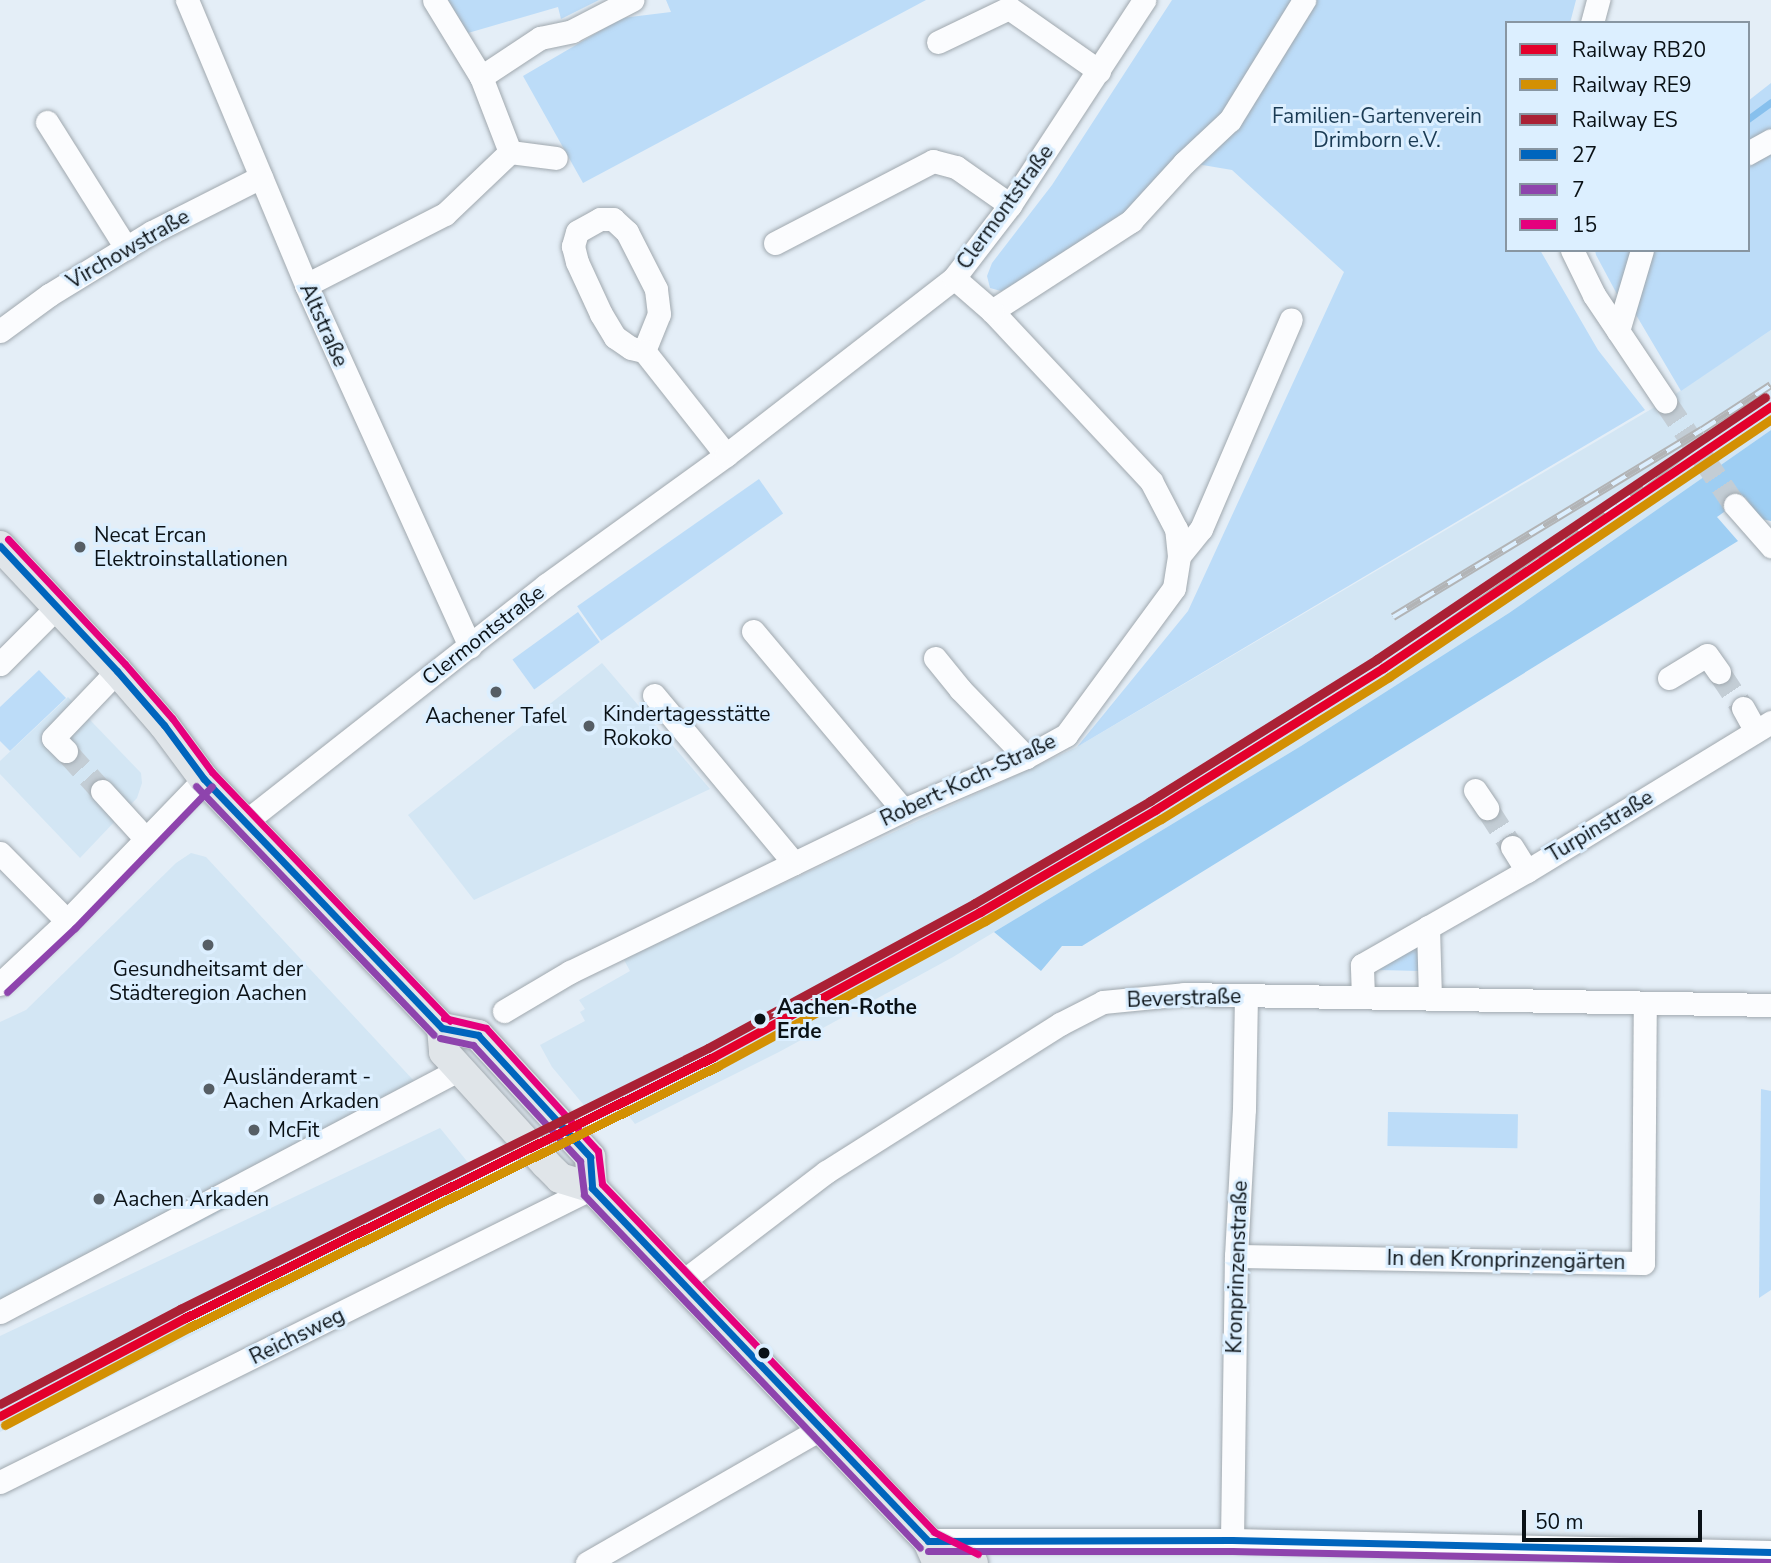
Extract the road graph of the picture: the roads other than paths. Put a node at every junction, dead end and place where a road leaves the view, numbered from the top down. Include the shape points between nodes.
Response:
1 (187, 0) edge
2 (434, 0) edge
3 (632, 0) edge
4 (1144, 0) edge
5 (1598, 0) edge
6 (1306, 2) edge
7 (1592, 21) edge
8 (938, 42) dead end
9 (1099, 71) junction
10 (481, 77) junction
11 (47, 122) dead end
12 (1771, 140) edge
13 (510, 152) junction
14 (1750, 152) edge
15 (555, 158) dead end
16 (261, 177) junction
17 (1010, 205) junction
18 (775, 243) dead end
19 (126, 248) junction
20 (1573, 252) edge
21 (1641, 252) edge
22 (954, 278) junction
23 (306, 285) junction
24 (992, 311) junction
25 (1291, 319) dead end
26 (0, 331) edge
27 (1618, 331) junction
28 (644, 351) junction
29 (1665, 401) tunnel mouth
30 (726, 455) junction
31 (1735, 505) tunnel mouth
32 (0, 546) edge
33 (1771, 547) edge
34 (1179, 556) junction
35 (57, 607) junction
36 (753, 631) dead end
37 (470, 647) junction
38 (935, 658) dead end
39 (0, 664) edge
40 (117, 671) junction
41 (1718, 672) tunnel mouth
42 (1669, 678) dead end
43 (654, 695) dead end
44 (1742, 708) tunnel mouth
45 (1764, 726) edge
46 (66, 751) tunnel mouth
47 (1026, 757) junction
48 (204, 779) junction
49 (102, 791) tunnel mouth
50 (903, 810) junction
51 (245, 822) junction
52 (145, 838) junction
53 (1512, 848) tunnel mouth
54 (0, 853) edge
55 (794, 863) junction
56 (1527, 871) junction
57 (68, 921) junction
58 (1428, 928) junction
59 (0, 984) edge
60 (1245, 995) junction
61 (1363, 997) junction
62 (1430, 998) junction
63 (1645, 1003) junction
64 (1771, 1004) edge
65 (504, 1011) dead end
66 (442, 1028) junction
67 (460, 1069) junction
68 (592, 1188) junction
69 (1236, 1256) junction
70 (682, 1282) junction
71 (0, 1312) edge
72 (822, 1428) junction
73 (0, 1482) edge
74 (1232, 1540) junction
75 (933, 1552) edge
76 (1771, 1552) edge
77 (589, 1562) edge
78 (973, 1563) edge

1 - 16 street, Altstraße
2 - 10 street
3 - 10 street via 572,31 540,38
4 - 9 street, Clermontstraße
5 - 7 street
6 - 24 street via 1230,120 1131,221
8 - 9 street via 1009,8
9 - 17 street, Clermontstraße
10 - 13 street
11 - 19 street
12 - 14 street
13 - 15 street
13 - 23 street via 445,214
16 - 19 street, Virchowstraße
16 - 23 street, Altstraße
17 - 18 street via 956,167 933,161
17 - 22 street, Clermontstraße
19 - 26 street, Virchowstraße
20 - 27 street
21 - 27 street
22 - 24 street, Robert-Koch-Straße
22 - 30 street, Clermontstraße
23 - 37 street, Altstraße
24 - 34 street, Robert-Koch-Straße via 1151,481 1176,529
25 - 34 street via 1201,529
27 - 29 street
28 - 28 street via 615,337 577,262 573,246 577,232 600,219 613,219 627,232 656,289 659,314
28 - 30 street
30 - 37 street, Clermontstraße via 546,585
31 - 33 street
32 - 35 main road
34 - 47 street, Robert-Koch-Straße via 1174,588 1066,734
35 - 39 street
35 - 40 main road
36 - 50 street
37 - 51 street, Clermontstraße
38 - 47 street
40 - 46 street via 53,738
40 - 48 main road
41 - 42 street via 1707,655
43 - 55 street
44 - 45 street
45 - 56 street, Turpinstraße
47 - 50 street, Robert-Koch-Straße
48 - 51 main road
48 - 52 street
49 - 52 street
50 - 55 street, Robert-Koch-Straße
51 - 66 main road
52 - 57 street
53 - 56 street
54 - 57 street
55 - 65 street, Robert-Koch-Straße via 570,972
56 - 58 street, Turpinstraße
57 - 59 street
58 - 61 street, Turpinstraße via 1362,965
58 - 62 street
60 - 61 street, Beverstraße
60 - 69 street, Kronprinzenstraße
60 - 70 street, Beverstraße via 1184,994 1103,1002 1059,1024 826,1172
61 - 62 street, Beverstraße
62 - 63 street, Beverstraße
63 - 64 street, Beverstraße
63 - 69 street, In den Kronprinzengärten via 1643,1263
66 - 67 main road via 444,1052
66 - 68 main road via 478,1035 590,1157
67 - 68 main road via 560,1178
67 - 71 street
68 - 70 main road
68 - 73 street, Reichsweg
69 - 74 street, Kronprinzenstraße
70 - 72 main road
72 - 75 main road
72 - 77 street
74 - 75 street
74 - 76 street
75 - 78 main road

